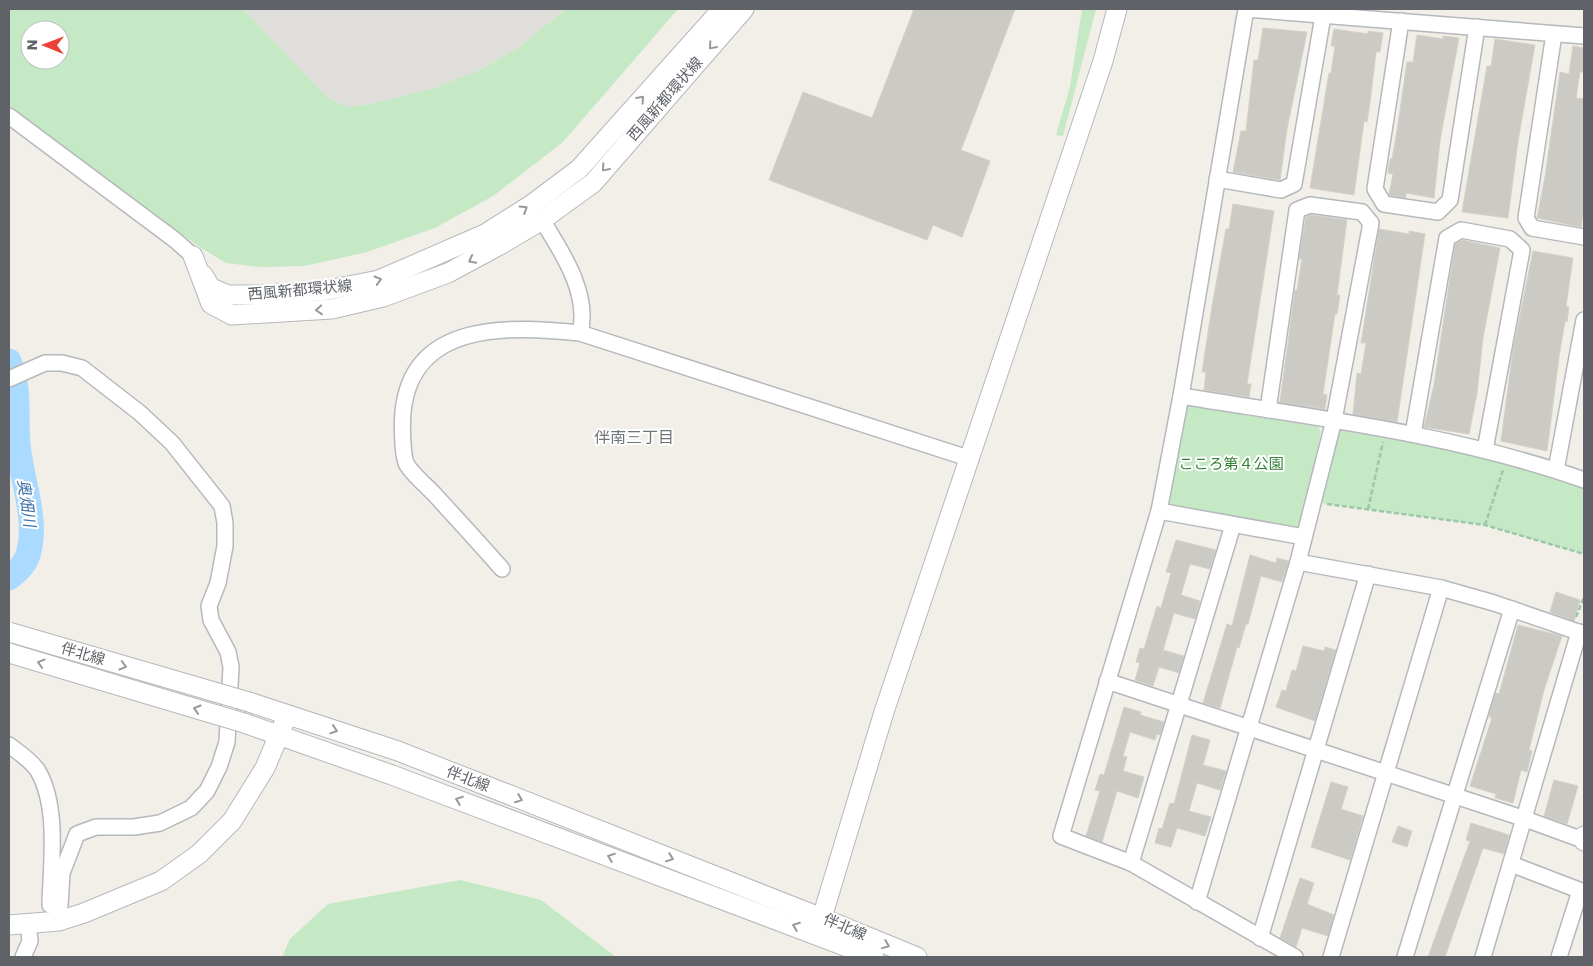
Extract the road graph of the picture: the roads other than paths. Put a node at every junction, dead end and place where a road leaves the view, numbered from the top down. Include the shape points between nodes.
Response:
1 (722, 9) edge
2 (744, 9) edge
3 (1117, 9) edge
4 (1323, 16) junction
5 (1401, 21) junction
6 (1477, 27) junction
7 (1554, 34) junction
8 (1584, 36) edge
9 (9, 116) edge
10 (1218, 179) junction
11 (542, 220) junction
12 (1584, 237) edge
13 (193, 256) junction
14 (1584, 320) edge
15 (580, 333) junction
16 (9, 379) edge
17 (1181, 396) junction
18 (1268, 410) junction
19 (1334, 420) junction
20 (1413, 434) junction
21 (1485, 450) junction
22 (971, 459) junction
23 (1556, 470) junction
24 (1584, 480) edge
25 (1159, 511) junction
26 (1233, 525) junction
27 (1304, 537) junction
28 (1298, 562) junction
29 (502, 569) dead end
30 (1368, 574) junction
31 (1441, 588) junction
32 (1512, 609) junction
33 (9, 632) edge
34 (1578, 632) edge
35 (9, 653) edge
36 (1107, 681) junction
37 (1180, 704) junction
38 (288, 715) junction
39 (1248, 728) junction
40 (279, 735) junction
41 (9, 745) edge
42 (1316, 751) junction
43 (1386, 774) junction
44 (1454, 796) junction
45 (1525, 819) junction
46 (1584, 839) edge
47 (1131, 863) junction
48 (1511, 864) junction
49 (1582, 891) edge
50 (1197, 902) junction
51 (54, 921) junction
52 (28, 923) junction
53 (9, 925) edge
54 (820, 926) junction
55 (1260, 938) junction
56 (23, 957) edge
57 (874, 957) edge
58 (917, 957) edge
59 (1294, 957) edge
60 (1331, 957) edge
61 (1405, 957) edge
62 (1483, 957) edge
63 (1560, 957) edge

13 -> 1 street, 西風新都環状線 via 210,288 228,295 267,295 328,290 379,280 450,250 493,229 579,169
2 -> 11 street, 西風新都環状線 via 593,183
3 - 22 street via 1103,61
4 - 5 street
4 - 10 street via 1246,10
4 - 10 street via 1294,184 1281,190
5 - 6 street
5 - 6 street via 1375,189 1384,204 1438,212 1450,200
6 - 7 street
7 - 8 street
7 - 12 street via 1526,218 1532,228
9 - 13 street
10 - 17 street
11 -> 13 street, 西風新都環状線 via 448,273 383,297 332,309 232,315 211,304
11 - 15 street via 574,277 584,318
14 - 23 street
15 - 22 street
15 - 29 street via 536,328 494,329 455,339 429,355 414,374 405,394 402,420 406,463
16 - 51 street via 45,363 82,368 140,413 172,443 222,506 225,523 222,565 209,606 211,620 228,652 231,667 227,742 220,767 207,791 191,808 160,823 134,828 96,827 77,834 62,873
17 - 18 street
17 - 25 street
18 - 19 street
18 - 19 street via 1297,210 1310,205 1362,212 1371,224
19 - 20 street
19 - 27 street
20 - 21 street
20 - 21 street via 1447,238 1461,230 1510,239 1522,250
21 - 23 street
22 - 54 street via 884,712
23 - 24 street
25 - 26 street
25 - 36 street
26 - 27 street
26 - 37 street
27 - 28 street
28 - 30 street
28 - 39 street
30 - 31 street
30 - 42 street
31 - 32 street
31 - 43 street
32 - 34 street
32 - 44 street
33 -> 38 street, 伴北線, bridge
34 - 45 street
40 -> 35 street, 伴北線, bridge
36 - 37 street
36 - 47 street via 1061,836
37 - 39 street
37 - 47 street
38 - 40 street
38 -> 54 street, 伴北線 via 398,752
39 - 42 street
39 - 50 street
40 - 51 street via 265,768 232,821 198,854 161,881
54 -> 40 street, 伴北線
41 - 51 street via 37,769 46,788 51,816
42 - 43 street
42 - 55 street
43 - 44 street
43 - 60 street
44 - 45 street
44 - 61 street
45 - 46 street
45 - 48 street
47 - 50 street
48 - 49 street
48 - 62 street
49 - 63 street
50 - 55 street
51 - 52 street
52 - 53 street
52 - 56 street via 30,941
54 - 57 street, 伴北線
54 -> 58 street, 伴北線
55 - 59 street

